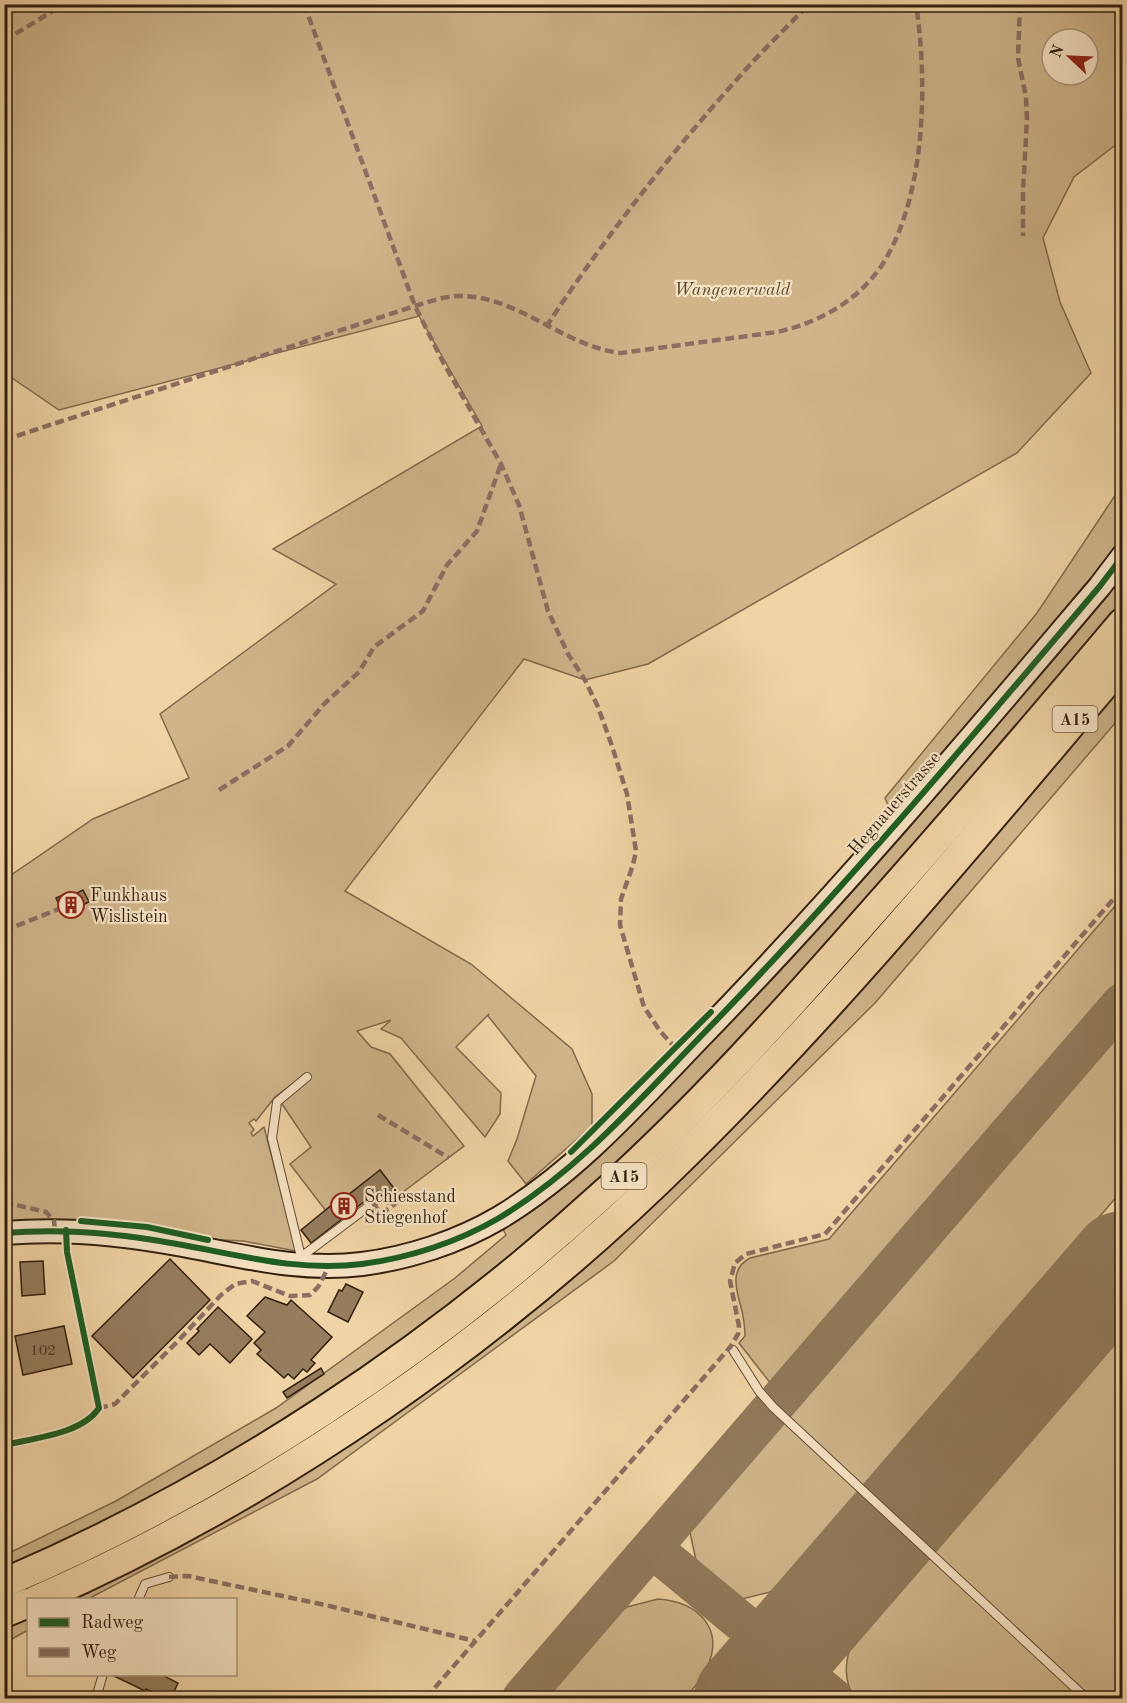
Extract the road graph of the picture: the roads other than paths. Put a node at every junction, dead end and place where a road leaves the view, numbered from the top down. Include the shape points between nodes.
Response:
1 (1122, 557) edge
2 (1122, 623) edge
3 (1122, 664) edge
4 (307, 1077) dead end
5 (373, 1203) dead end
6 (4, 1233) edge
7 (301, 1261) junction
8 (733, 1350) dead end
9 (169, 1577) dead end
10 (4, 1583) edge
11 (38, 1598) edge
12 (138, 1598) edge
13 (27, 1603) edge
14 (4, 1613) edge
15 (102, 1676) edge
16 (96, 1698) edge
17 (1086, 1698) edge

1 - 7 street, Hegnauerstrasse via 896,825 738,998 592,1147 498,1219 461,1237 396,1258 362,1264
2 - 10 highway, A15 via 742,1058 640,1161 555,1237 434,1334 328,1408 145,1515
3 - 11 highway, A15 via 806,1028 687,1154 592,1241 477,1336 313,1450 180,1528
4 - 7 lane via 277,1102 272,1137
5 - 7 lane
6 - 7 street, Hegnauerstrasse via 66,1230 113,1234 248,1259
8 - 17 lane via 773,1407
9 - 12 lane via 145,1584
13 - 14 highway
15 - 16 lane

